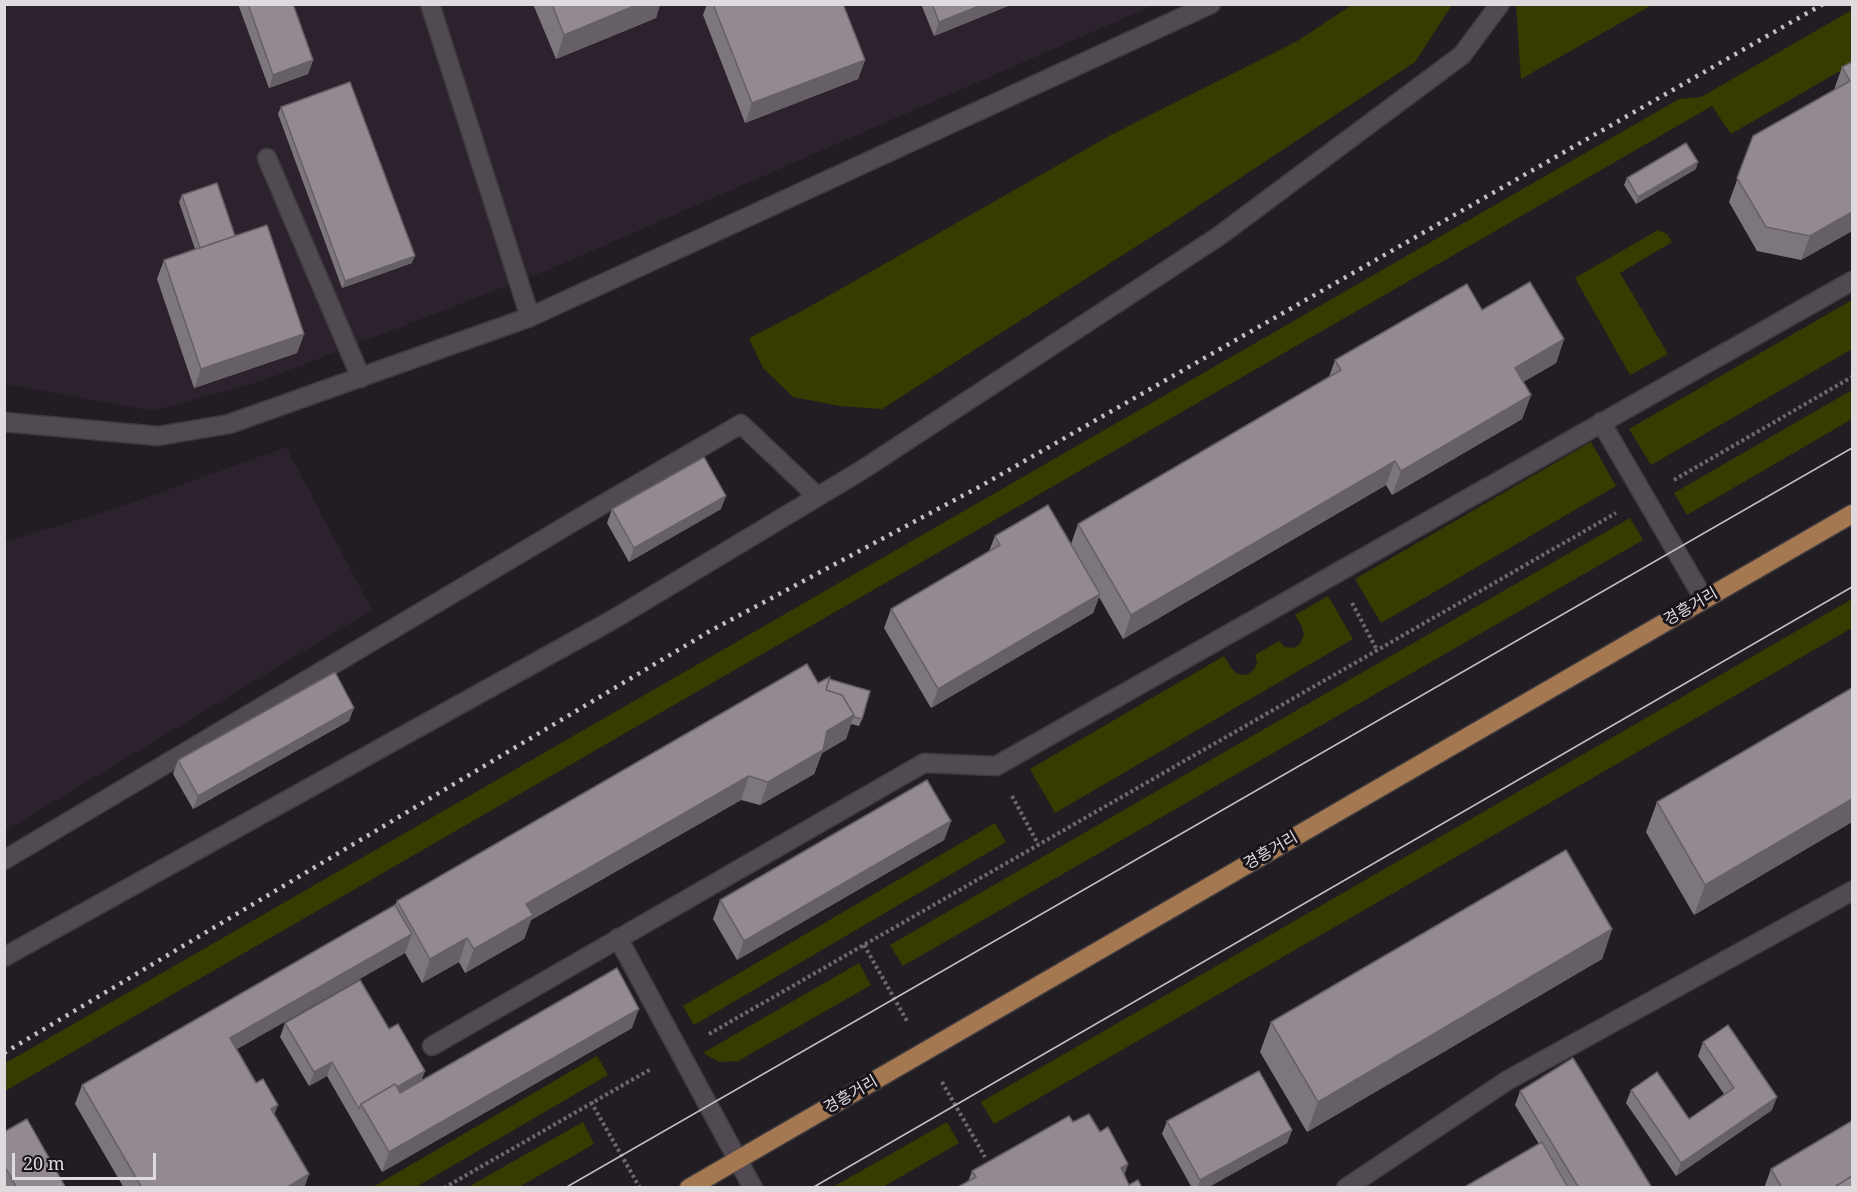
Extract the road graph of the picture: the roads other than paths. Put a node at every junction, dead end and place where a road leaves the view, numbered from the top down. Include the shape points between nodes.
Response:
1 (430, 4) edge
2 (1211, 4) edge
3 (1500, 4) edge
4 (267, 158) dead end
5 (1852, 281) edge
6 (530, 316) junction
7 (361, 378) junction
8 (4, 422) edge
9 (1601, 422) junction
10 (817, 496) junction
11 (1852, 514) edge
12 (1704, 599) junction
13 (4, 860) edge
14 (1852, 891) edge
15 (618, 938) junction
16 (4, 957) edge
17 (432, 1046) dead end
18 (737, 1160) junction
19 (690, 1188) edge
20 (753, 1188) edge
21 (1346, 1188) edge

1 - 6 street
2 - 6 street
3 - 10 street via 1461,55 1219,236
4 - 7 street
5 - 9 street
6 - 7 street
7 - 8 street via 229,424 158,436
9 - 12 street
9 - 15 street via 996,766 924,762
10 - 13 street via 741,424
10 - 16 street via 614,619
11 - 12 main road, 경흥거리
12 - 18 main road, 경흥거리
14 - 21 street via 1508,1080
15 - 17 street
15 - 18 street
18 - 19 main road, 경흥거리
18 - 20 street

